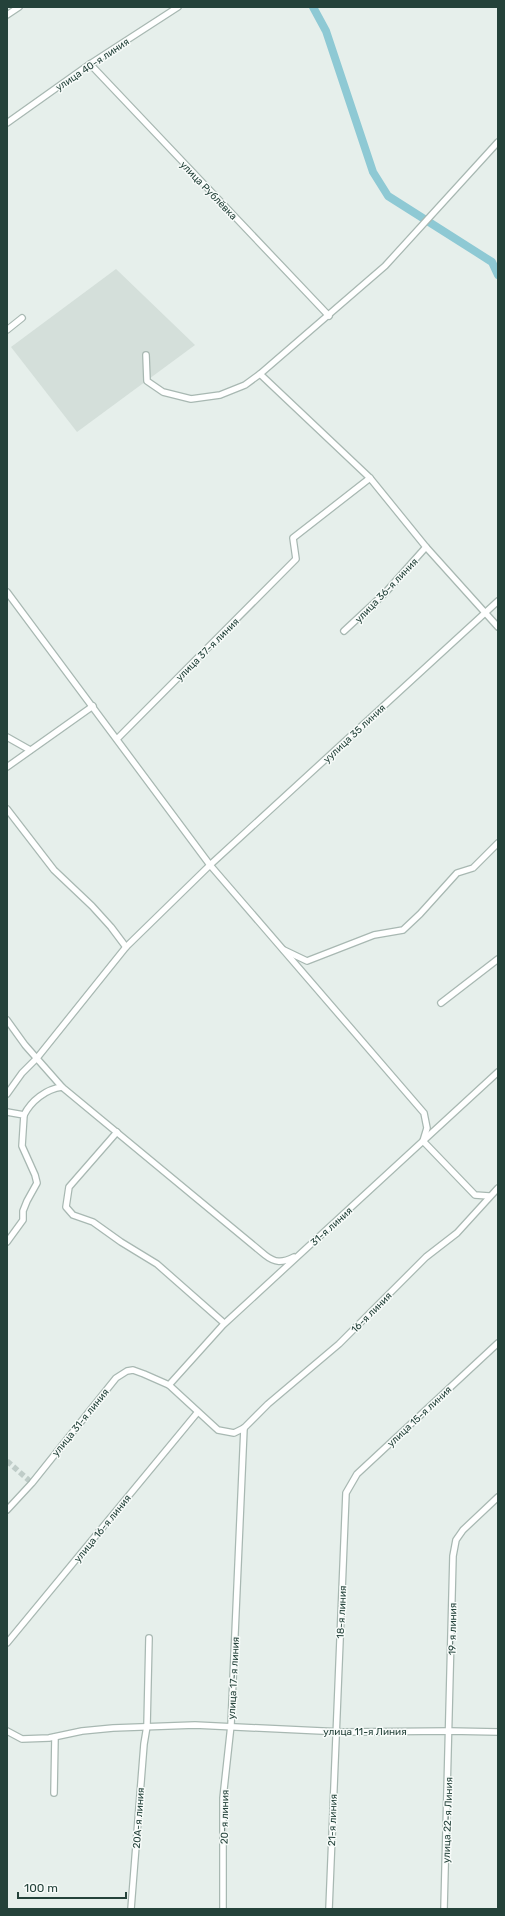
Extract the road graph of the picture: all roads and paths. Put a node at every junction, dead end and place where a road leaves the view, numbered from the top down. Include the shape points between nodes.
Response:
1 (19, 7) edge
2 (178, 7) edge
3 (7, 15) edge
4 (90, 64) junction
5 (7, 123) edge
6 (498, 142) edge
7 (329, 316) junction
8 (22, 318) dead end
9 (7, 330) edge
10 (146, 355) dead end
11 (260, 374) junction
12 (370, 478) junction
13 (426, 547) junction
14 (7, 592) edge
15 (498, 601) edge
16 (485, 612) junction
17 (498, 627) edge
18 (344, 631) dead end
19 (93, 706) junction
20 (7, 736) edge
21 (117, 739) junction
22 (30, 750) junction
23 (7, 767) edge
24 (7, 809) edge
25 (498, 843) edge
26 (210, 865) junction
27 (126, 948) junction
28 (281, 948) junction
29 (498, 959) edge
30 (442, 1003) dead end
31 (7, 1020) edge
32 (37, 1058) junction
33 (498, 1072) edge
34 (62, 1087) junction
35 (7, 1094) edge
36 (7, 1112) edge
37 (24, 1115) junction
38 (117, 1132) junction
39 (423, 1141) junction
40 (496, 1191) edge
41 (489, 1196) junction
42 (7, 1242) edge
43 (300, 1254) junction
44 (224, 1324) junction
45 (498, 1343) edge
46 (169, 1385) junction
47 (197, 1413) junction
48 (244, 1428) junction
49 (346, 1493) joint
50 (498, 1497) edge
51 (7, 1510) edge
52 (149, 1638) dead end
53 (7, 1643) edge
54 (231, 1725) junction
55 (148, 1726) junction
56 (7, 1731) edge
57 (450, 1731) junction
58 (336, 1732) junction
59 (498, 1732) edge
60 (55, 1736) junction
61 (54, 1793) dead end
62 (131, 1909) edge
63 (223, 1909) edge
64 (329, 1909) edge
65 (444, 1909) edge

1 - 3 street
2 - 4 street, улица 40-я линия
4 - 5 street, улица 40-я линия
4 - 7 street, улица Рублёвка
6 - 7 street via 385,266
7 - 11 street
8 - 9 street
10 - 11 street via 147,381 163,392 191,399 220,395
11 - 12 street
12 - 13 street
12 - 21 street, улица 37-я линия via 292,538 296,559
13 - 16 street
13 - 18 street, улица 36-я линия via 385,593
14 - 19 street
15 - 16 street, уулица 35 линия
16 - 17 street
16 - 26 street, уулица 35 линия
19 - 21 street
19 - 22 street
20 - 22 street
21 - 26 street
22 - 23 street
24 - 27 street via 54,870 92,906
25 - 28 street via 473,868 457,873 403,930 374,935 307,961
26 - 27 street, уулица 35 линия
26 - 28 street
27 - 32 street, уулица 35 линия
28 - 39 street via 424,1113 427,1128
29 - 30 street
31 - 32 street
32 - 34 street
32 - 35 street, уулица 35 линия
33 - 39 street, 31-я линия
34 - 37 street via 33,1102
34 - 38 street
36 - 37 street
37 - 42 street via 22,1146 37,1183 23,1211 23,1220
38 - 43 street via 270,1259 284,1262
38 - 44 street via 69,1187 66,1206 73,1214 93,1222 157,1264
39 - 41 street via 475,1195
39 - 43 street, 31-я линия
40 - 41 street, 16-я линия
41 - 48 street, 16-я линия via 457,1233 426,1257 339,1344 268,1404
43 - 44 street, 31-я линия
44 - 46 street, 31-я линия
45 - 49 street, улица 15-я линия via 357,1474
46 - 47 street
46 - 51 street, улица 31-я линия via 133,1370 121,1373
47 - 48 street via 224,1433 234,1433
47 - 53 street, улица 16-я линия
48 - 54 street, улица 17-я линия
49 - 58 street, 18-я линия
50 - 57 street, 19-я линия via 456,1540 453,1556
52 - 55 street, 20А-я линия
54 - 55 street, улица 17-я линия
54 - 58 street, улица 11-я Линия
54 - 63 street, 20-я линия via 224,1798
55 - 60 street, улица 17-я линия via 82,1731
55 - 62 street, 20А-я линия via 144,1744
56 - 60 street, улица 17-я линия via 22,1739
57 - 58 street, улица 11-я Линия
57 - 59 street, улица 11-я Линия
57 - 65 street, улица 22-я Линия
58 - 64 street, 21-я линия
60 - 61 street

